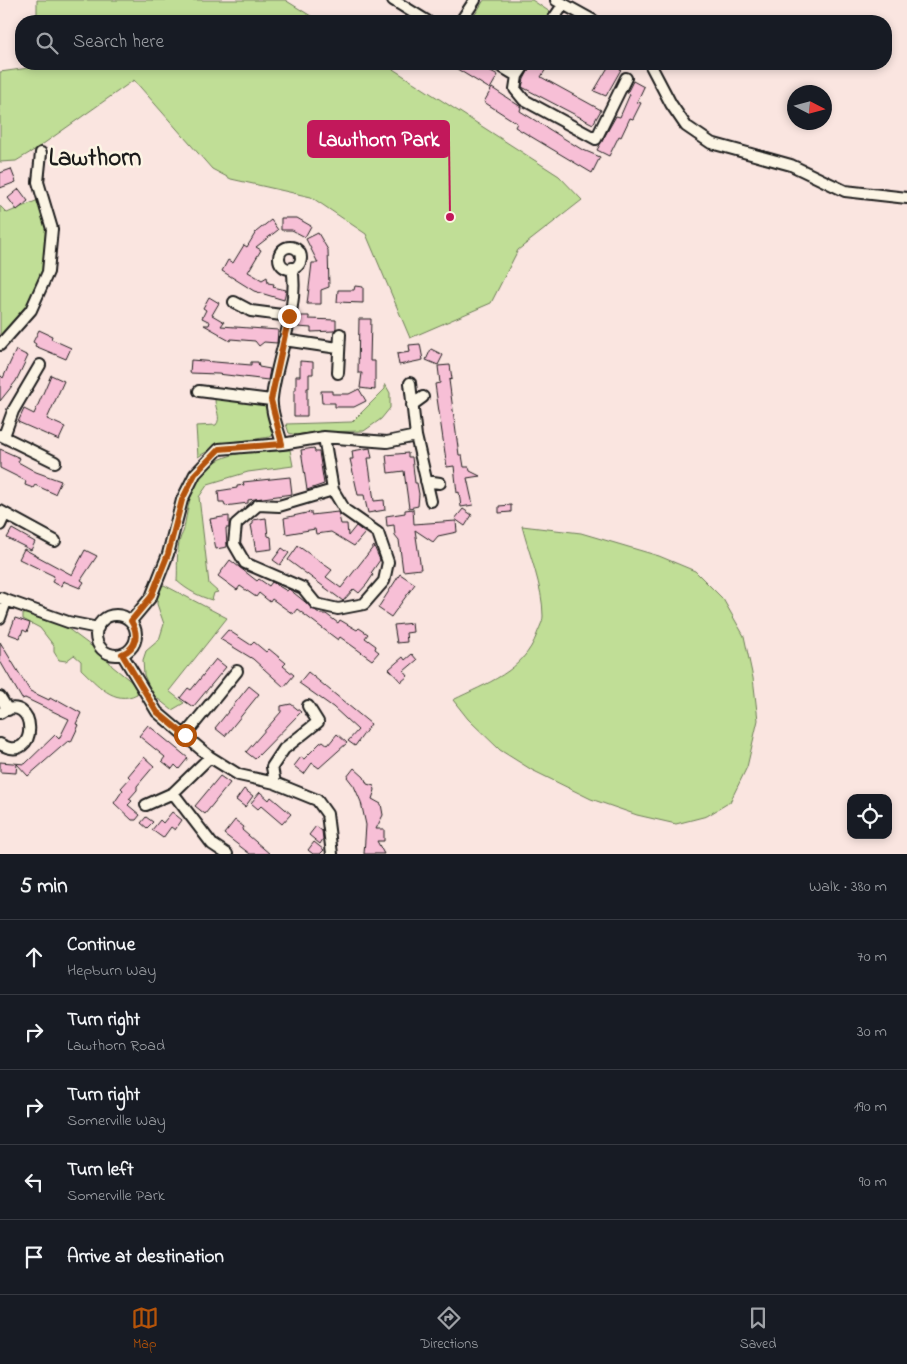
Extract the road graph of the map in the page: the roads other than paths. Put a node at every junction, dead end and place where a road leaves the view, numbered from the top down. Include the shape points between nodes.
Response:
1 (393, 0) edge
2 (475, 0) edge
3 (564, 3) edge
4 (417, 15) edge
5 (465, 15) edge
6 (556, 15) edge
7 (584, 15) edge
8 (507, 70) edge
9 (521, 70) edge
10 (653, 70) edge
11 (517, 76) junction
12 (626, 78) dead end
13 (41, 153) dead end
14 (907, 198) edge
15 (292, 268) dead end
16 (234, 302) dead end
17 (289, 316) junction
18 (340, 334) dead end
19 (284, 340) junction
20 (0, 345) edge
21 (338, 348) junction
22 (40, 364) dead end
23 (338, 373) dead end
24 (410, 383) dead end
25 (199, 391) dead end
26 (424, 397) dead end
27 (271, 400) junction
28 (412, 405) junction
29 (2, 435) edge
30 (416, 436) junction
31 (324, 437) junction
32 (282, 444) junction
33 (55, 462) dead end
34 (426, 481) junction
35 (440, 483) dead end
36 (334, 490) junction
37 (431, 501) dead end
38 (2, 512) edge
39 (0, 525) edge
40 (55, 541) dead end
41 (3, 599) edge
42 (0, 618) edge
43 (131, 621) junction
44 (98, 628) junction
45 (122, 654) junction
46 (237, 671) dead end
47 (0, 697) edge
48 (308, 706) dead end
49 (4, 712) edge
50 (185, 735) junction
51 (0, 744) edge
52 (210, 757) junction
53 (275, 783) junction
54 (172, 793) junction
55 (146, 805) dead end
56 (226, 854) edge
57 (332, 854) edge

1 - 4 street
2 - 5 street
3 - 6 street
3 - 7 street
8 - 11 street
9 - 11 street
10 - 14 street via 686,126 711,143 791,165 845,191
11 - 12 street via 515,89 524,100 596,139
13 - 20 street via 38,182 52,229 48,272 31,310
15 - 17 street
16 - 17 street via 252,311
17 - 19 street
18 - 21 street
19 - 21 street
19 - 27 street
21 - 23 street
22 - 29 street
24 - 28 street
25 - 27 street
26 - 28 street
27 - 32 street
28 - 30 street
29 - 33 street
30 - 31 street via 387,442
30 - 34 street
31 - 32 street
31 - 36 street
32 - 43 street via 219,449 195,474 182,500 168,554 151,597
34 - 35 street
34 - 37 street
36 - 36 street via 346,510 378,533 388,562 384,581 364,604 338,609 316,604 303,588 245,564 234,544 236,524 258,505 279,506
38 - 39 street
38 - 40 street
41 - 42 street
41 - 44 street via 68,622
43 - 44 street via 113,615
43 - 45 street via 135,642
44 - 45 street via 101,648 108,653
45 - 50 street via 157,712
46 - 50 street
47 - 49 street
48 - 53 street via 318,722 284,749 272,767
49 - 51 street via 23,714 30,722 30,733 20,746 9,748
50 - 52 street
52 - 53 street via 239,775
52 - 54 street
53 - 57 street via 317,800 327,814
54 - 55 street
54 - 56 street via 212,844

